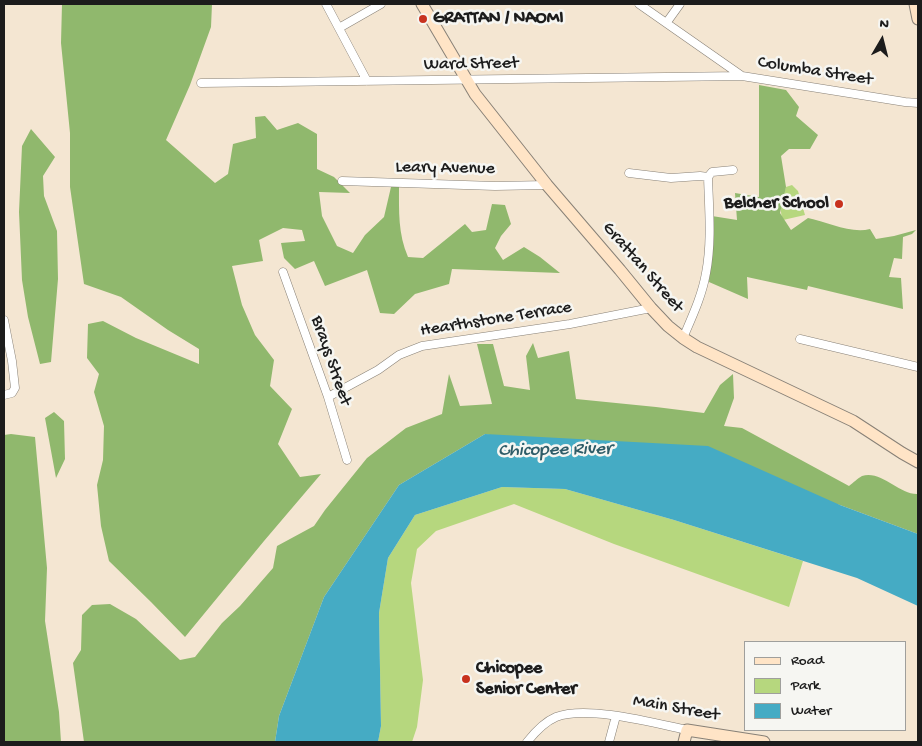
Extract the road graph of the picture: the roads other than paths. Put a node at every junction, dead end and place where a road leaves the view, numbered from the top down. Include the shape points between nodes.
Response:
1 (326, 4) edge
2 (381, 4) edge
3 (422, 4) edge
4 (640, 4) edge
5 (680, 4) edge
6 (667, 22) junction
7 (338, 28) junction
8 (742, 76) junction
9 (466, 79) junction
10 (367, 81) junction
11 (201, 83) dead end
12 (918, 103) edge
13 (733, 170) dead end
14 (629, 173) dead end
15 (708, 177) junction
16 (342, 182) dead end
17 (547, 185) junction
18 (283, 272) dead end
19 (651, 308) junction
20 (4, 320) edge
21 (683, 338) junction
22 (800, 339) dead end
23 (918, 368) edge
24 (8, 394) edge
25 (328, 397) junction
26 (347, 460) dead end
27 (918, 462) edge
28 (616, 716) junction
29 (687, 730) junction
30 (527, 742) edge
31 (609, 742) edge
32 (684, 742) edge
33 (764, 742) edge

1 - 7 street
2 - 7 street
3 - 9 main road, Grattan Street
4 - 6 street, Columba Street
5 - 6 street
6 - 8 street, Columba Street
7 - 10 street
8 - 9 street, Ward Street
8 - 12 street, Columba Street
9 - 10 street, Ward Street
9 - 17 main road, Grattan Street
10 - 11 street, Ward Street
13 - 15 street via 712,172
14 - 15 street via 670,178
15 - 21 street via 706,272
16 - 17 street, Leary Avenue
17 - 19 main road, Grattan Street
18 - 25 street, Brays Street
19 - 21 main road, Grattan Street
19 - 25 street, Hearthstone Terrace via 570,324 422,346 399,355
20 - 24 street via 15,388
21 - 27 main road, Grattan Street via 854,421
22 - 23 street
25 - 26 street, Brays Street
28 - 29 street, Main Street
28 - 30 street, Main Street via 581,712 564,714 539,728
28 - 31 street
29 - 32 main road
29 - 33 main road, Main Street

